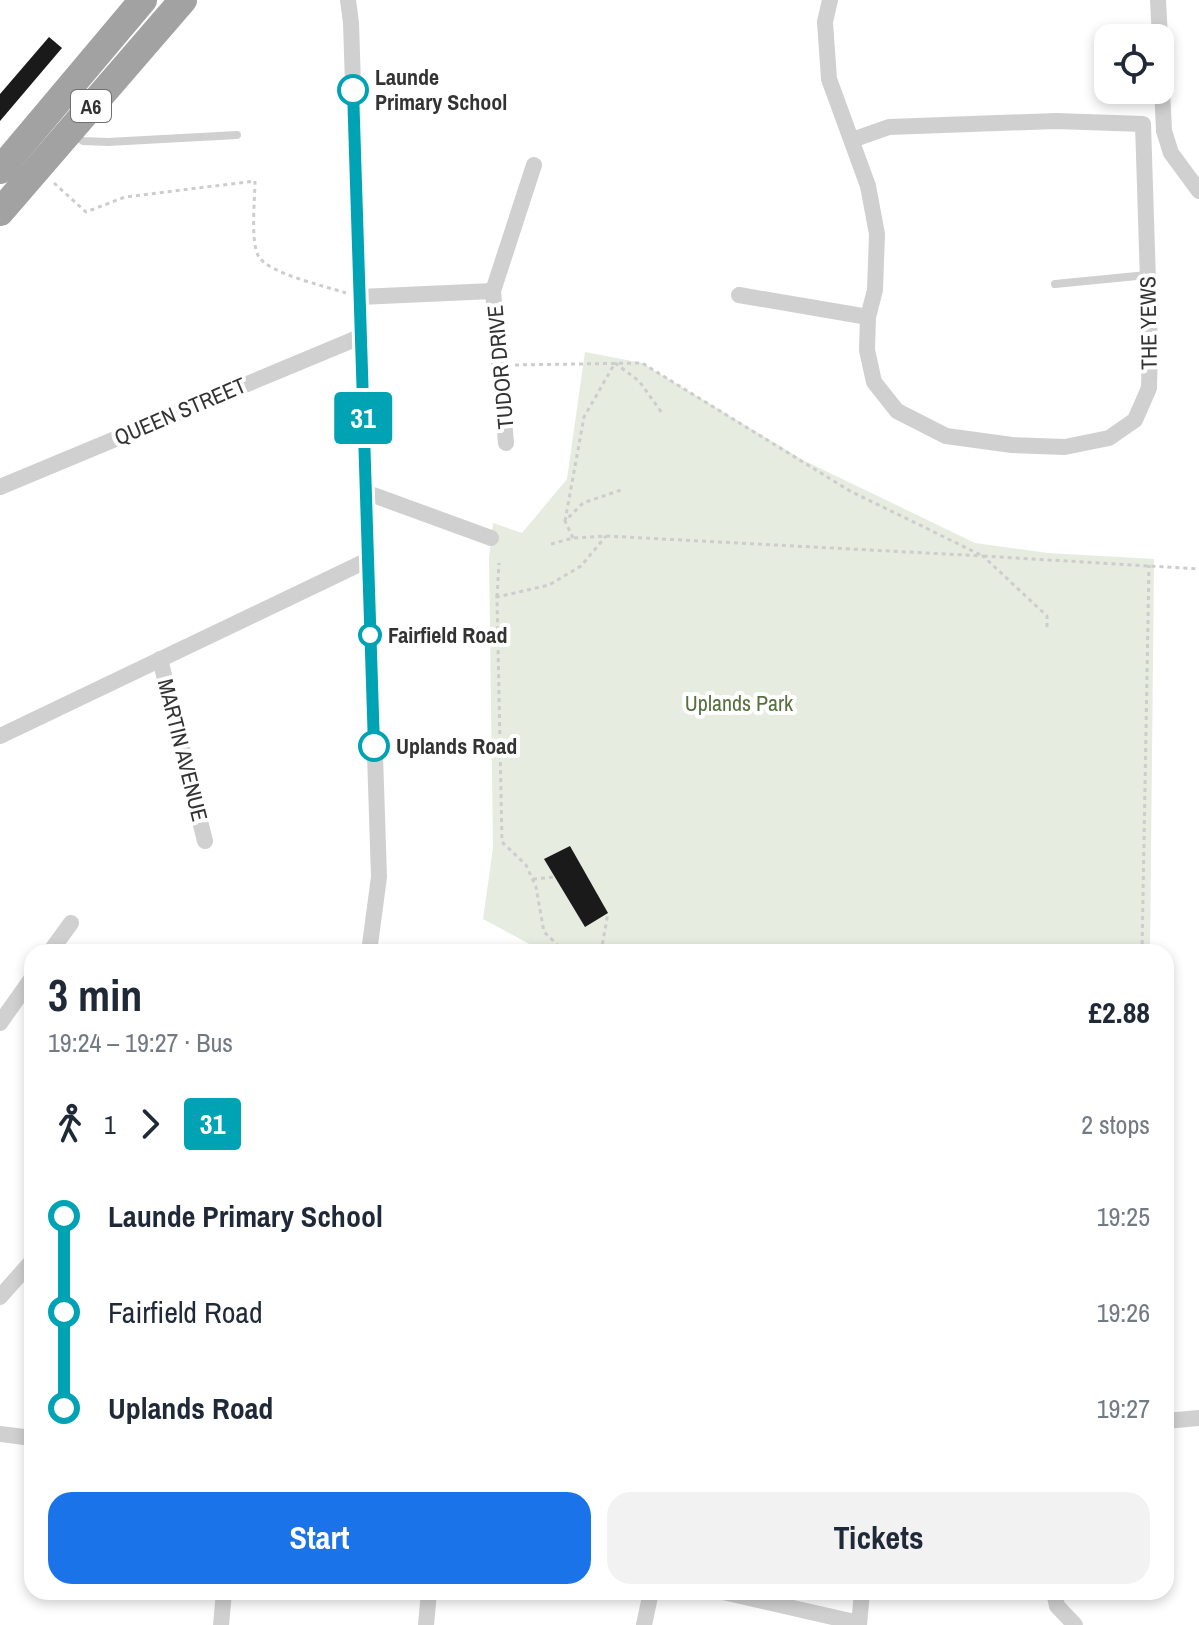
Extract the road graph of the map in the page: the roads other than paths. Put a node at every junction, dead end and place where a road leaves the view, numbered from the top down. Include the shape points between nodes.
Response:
1 (143, 0) edge
2 (154, 0) edge
3 (183, 0) edge
4 (348, 0) edge
5 (830, 0) edge
6 (1158, 0) edge
7 (1159, 24) edge
8 (106, 44) junction
9 (1163, 104) edge
10 (70, 131) junction
11 (237, 135) dead end
12 (852, 140) junction
13 (534, 165) dead end
14 (0, 170) edge
15 (1199, 191) edge
16 (0, 212) edge
17 (1148, 275) junction
18 (1055, 284) dead end
19 (493, 291) junction
20 (739, 295) dead end
21 (359, 297) junction
22 (868, 317) junction
23 (360, 337) junction
24 (506, 443) dead end
25 (0, 487) edge
26 (365, 492) junction
27 (491, 538) dead end
28 (368, 560) junction
29 (160, 659) junction
30 (0, 736) edge
31 (205, 841) dead end
32 (71, 923) dead end
33 (56, 944) edge
34 (370, 944) edge
35 (24, 989) edge
36 (0, 1023) edge
37 (24, 1270) edge
38 (0, 1297) edge
39 (1199, 1418) edge
40 (1174, 1420) edge
41 (0, 1434) edge
42 (24, 1437) edge
43 (223, 1600) edge
44 (428, 1600) edge
45 (649, 1600) edge
46 (757, 1600) edge
47 (861, 1600) edge
48 (1056, 1600) edge
49 (859, 1624) edge
50 (221, 1625) edge
51 (426, 1625) edge
52 (644, 1625) edge
53 (1075, 1625) edge

1 - 8 highway, A6
2 - 8 highway, A6
3 - 10 highway, A6
4 - 21 street
5 - 12 street, THE YEWS via 825,22 829,79
6 - 7 street
8 - 14 highway, A6
9 - 15 street via 1171,153
10 - 11 lane via 83,141 108,142
10 - 16 highway, A6
12 - 17 street, THE YEWS via 914,125 1143,124
12 - 22 street, THE YEWS via 877,234 875,290
13 - 19 street, TUDOR DRIVE
17 - 18 lane
17 - 22 street, THE YEWS via 1149,388 1135,420 1109,438 1065,447 946,436 897,411 874,382 867,350
19 - 21 street, TUDOR DRIVE
19 - 24 street, TUDOR DRIVE
20 - 22 street
21 - 23 street
23 - 25 street, QUEEN STREET
23 - 26 street
26 - 27 street
26 - 28 street
28 - 29 street
28 - 34 street via 379,877
29 - 30 street
29 - 31 street, MARTIN AVENUE
32 - 33 street
35 - 36 street
37 - 38 street
39 - 40 street
41 - 42 street
43 - 50 street
44 - 51 street
45 - 52 street
46 - 49 street
47 - 49 street
48 - 53 street

